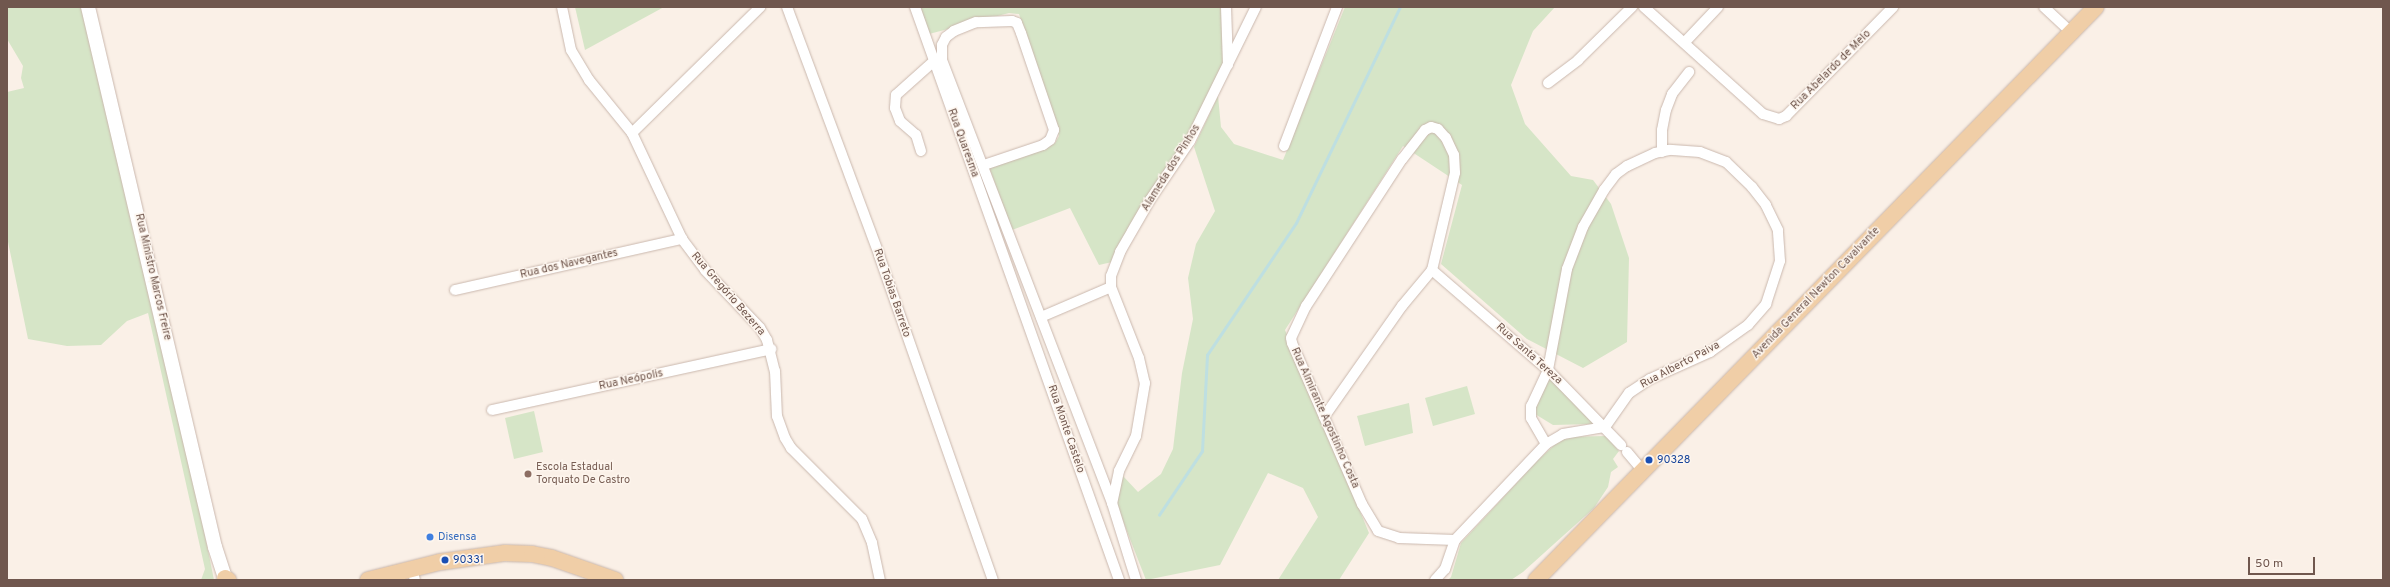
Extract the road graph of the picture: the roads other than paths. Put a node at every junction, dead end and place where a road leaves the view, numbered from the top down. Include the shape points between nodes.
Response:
1 (88, 7) edge
2 (562, 7) edge
3 (760, 7) edge
4 (787, 7) edge
5 (915, 7) edge
6 (1226, 7) edge
7 (1256, 7) edge
8 (1337, 7) edge
9 (1632, 7) edge
10 (1644, 7) edge
11 (1718, 7) edge
12 (1893, 7) edge
13 (2044, 7) edge
14 (2096, 7) edge
15 (2071, 32) junction
16 (1685, 42) junction
17 (934, 61) junction
18 (1228, 68) junction
19 (1689, 72) dead end
20 (1548, 83) dead end
21 (632, 133) junction
22 (1284, 146) dead end
23 (921, 151) dead end
24 (1662, 152) junction
25 (984, 165) junction
26 (682, 239) junction
27 (1432, 270) junction
28 (1012, 278) joint
29 (1111, 287) junction
30 (455, 290) dead end
31 (1041, 317) junction
32 (770, 349) junction
33 (1548, 370) junction
34 (492, 410) dead end
35 (1324, 417) junction
36 (1605, 427) junction
37 (1546, 444) junction
38 (1643, 471) junction
39 (1112, 503) junction
40 (1455, 540) junction
41 (414, 574) edge
42 (1542, 579) edge
43 (224, 580) edge
44 (368, 580) edge
45 (615, 580) edge
46 (880, 580) edge
47 (993, 580) edge
48 (1119, 580) edge
49 (1136, 580) edge
50 (1435, 580) edge

1 - 43 main road, Rua Ministro Marcos Freire
2 - 21 street, Rua Gregório Bezerra via 567,37 580,66
3 - 21 street
4 - 47 street, Rua Tobias Barreto via 879,255
5 - 17 street, Rua Quaresma
6 - 18 street
7 - 18 street, Alameda dos Pinhos
8 - 22 street
9 - 20 street via 1578,60
10 - 16 street
11 - 16 street
12 - 16 street, Rua Abelardo de Melo via 1786,116 1779,119 1763,114
13 - 15 street
14 - 15 main road, Avenida General Newton Cavalvante
15 - 38 main road, Avenida General Newton Cavalvante
17 - 23 street via 896,95 895,108 900,121 916,135
17 - 28 street, Rua Quaresma
18 - 29 street, Alameda dos Pinhos via 1190,141 1150,200 1120,252 1111,276
19 - 24 street via 1672,94 1666,110 1662,130
21 - 26 street, Rua Gregório Bezerra
24 - 33 street via 1641,158 1616,174 1583,227 1567,269
24 - 36 street, Rua Alberto Paiva via 1700,152 1726,162 1752,187 1766,205 1778,230 1780,261 1776,282 1766,304 1748,325 1710,352 1650,379 1629,393
25 - 25 street via 1043,145 1050,140 1054,130 1017,24 1004,19 976,22 946,37 941,53
25 - 31 street
26 - 30 street, Rua dos Navegantes
26 - 32 street, Rua Gregório Bezerra via 705,270 760,328
27 - 33 street, Rua Santa Tereza
27 - 35 street via 1402,306
27 - 35 street, Rua Almirante Agostinho Costa via 1455,173 1454,155 1446,138 1438,129 1431,127 1425,130 1402,158 1292,331 1292,344
28 - 48 street, Rua Monte Castelo
29 - 31 street
29 - 39 street via 1139,358 1145,383 1136,436 1116,482
31 - 39 street
32 - 34 street, Rua Neópolis
32 - 46 street, Rua Gregório Bezerra via 775,371 777,416 784,438 862,519 872,543
33 - 36 street, Rua Santa Tereza
33 - 37 street via 1530,412 1533,423
35 - 40 street, Rua Almirante Agostinho Costa via 1362,504 1378,531 1399,538
36 - 37 street via 1564,434
36 - 38 street, Rua Santa Tereza
37 - 40 street
38 - 42 main road, Avenida General Newton Cavalvante
39 - 49 street
40 - 50 street via 1445,569
41 - 44 main road
41 - 45 main road via 505,553 532,554 564,561

